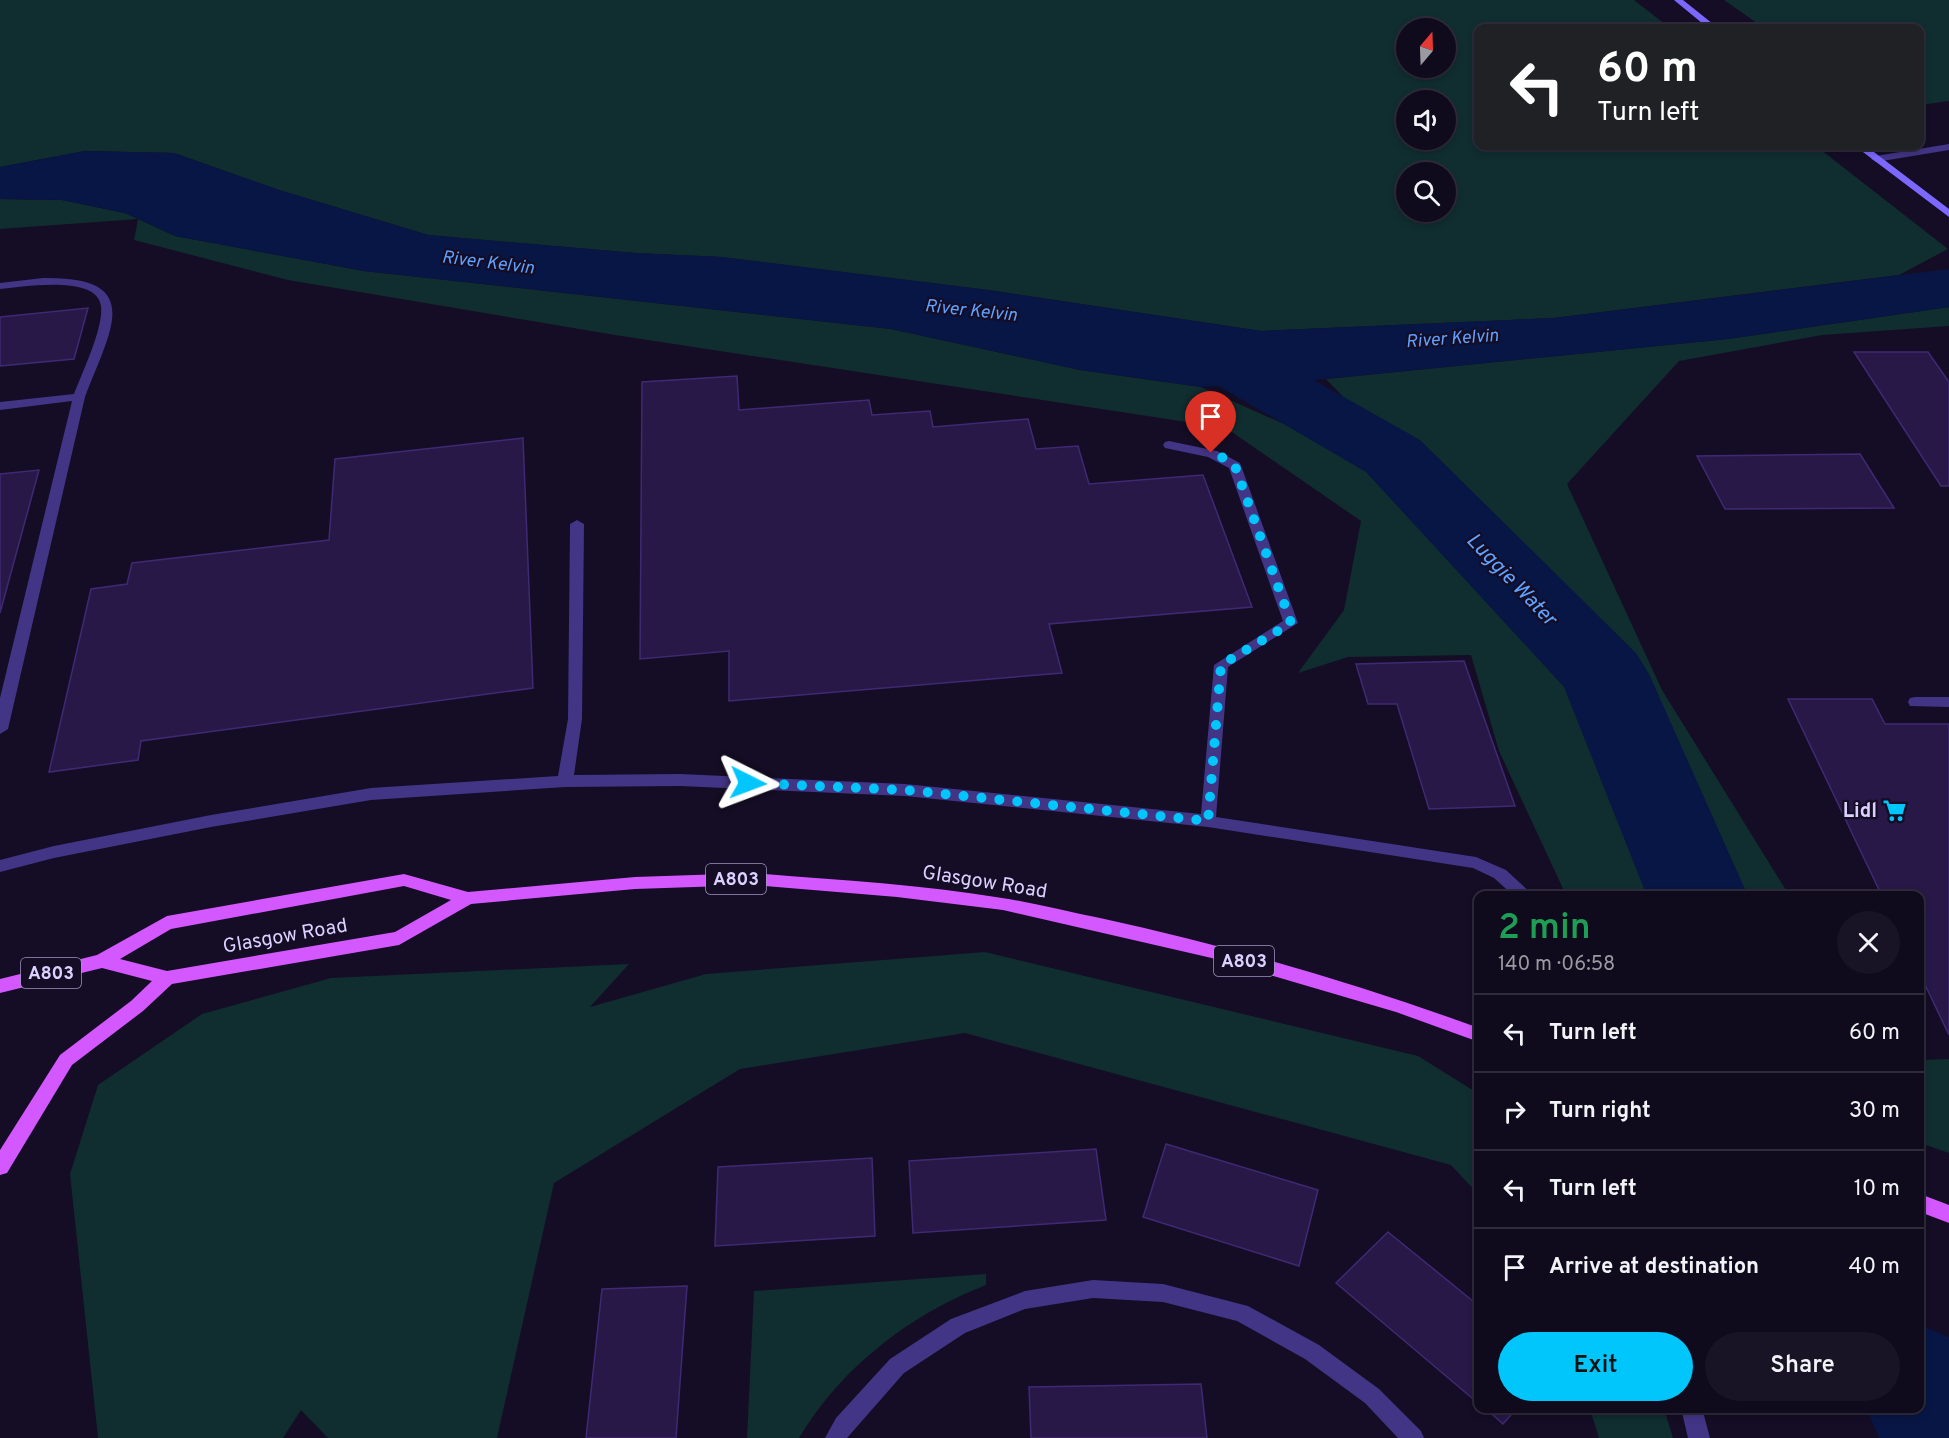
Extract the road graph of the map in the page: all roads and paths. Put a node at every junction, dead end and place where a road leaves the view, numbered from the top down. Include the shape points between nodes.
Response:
1 (1678, 0) edge
2 (1708, 24) edge
3 (1949, 147) edge
4 (1865, 150) edge
5 (1876, 159) junction
6 (1949, 214) edge
7 (0, 286) edge
8 (79, 397) junction
9 (0, 406) edge
10 (1169, 445) dead end
11 (577, 525) dead end
12 (1915, 702) dead end
13 (1949, 702) edge
14 (0, 729) edge
15 (565, 781) junction
16 (1208, 821) junction
17 (0, 866) edge
18 (1520, 891) edge
19 (468, 898) junction
20 (102, 961) junction
21 (167, 978) junction
22 (0, 986) edge
23 (1474, 1033) edge
24 (0, 1167) edge
25 (1924, 1205) edge
26 (1949, 1214) edge
27 (1692, 1413) edge
28 (836, 1438) edge
29 (1413, 1438) edge
30 (1699, 1438) edge

1 - 2 main road
3 - 5 street
4 - 5 main road
5 - 6 main road
7 - 8 street via 48,281 76,283 104,295 108,306
8 - 9 street
8 - 14 street
10 - 16 street via 1211,453 1235,466 1291,623 1221,665
11 - 15 street via 575,719
12 - 13 street
15 - 16 street via 680,780 905,790
15 - 17 street via 371,794 200,823
16 - 18 street via 1476,863 1500,874
19 - 20 main road, Glasgow Road / A803 via 405,880 393,882 167,923
19 - 21 main road, Glasgow Road / A803 via 399,938
19 - 23 main road, Glasgow Road / A803 via 635,883 754,879 1003,904 1216,952 1399,1006
20 - 21 main road, Glasgow Road / A803
20 - 22 main road, Glasgow Road / A803
21 - 24 main road via 66,1060
25 - 26 main road
27 - 30 street
28 - 29 street via 843,1425 897,1366 958,1326 1025,1300 1093,1289 1163,1293 1241,1313 1312,1352 1364,1389

